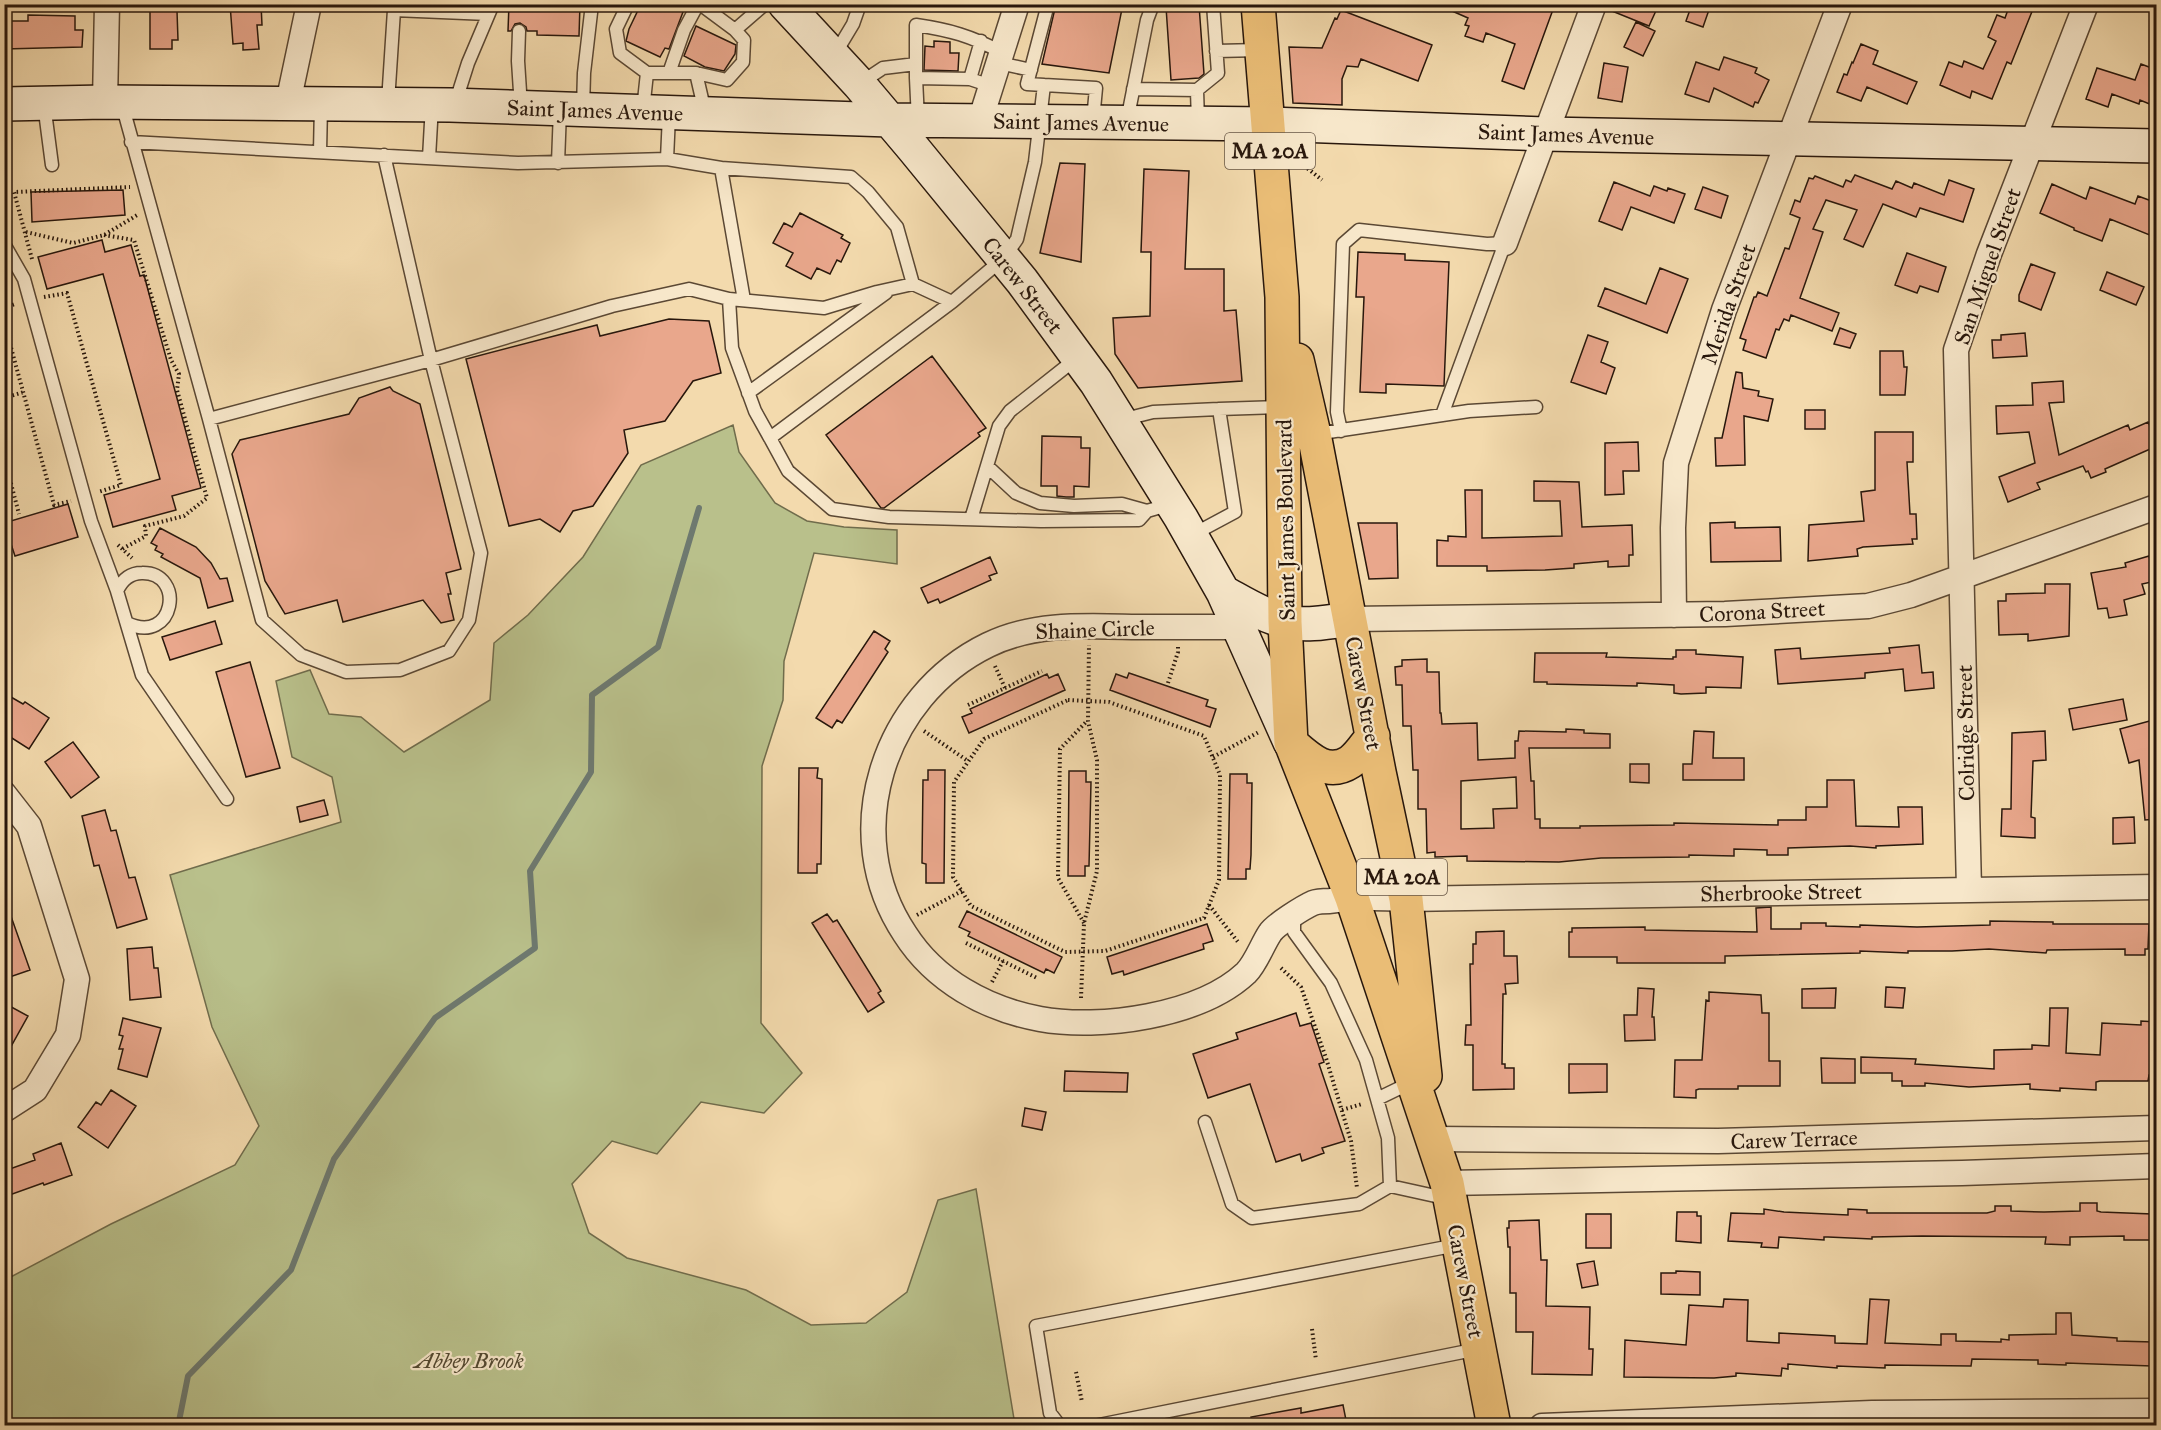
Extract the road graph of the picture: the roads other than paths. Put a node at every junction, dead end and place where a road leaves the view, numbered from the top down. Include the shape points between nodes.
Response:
1 (107, 4) edge
2 (309, 4) edge
3 (592, 4) edge
4 (628, 4) edge
5 (699, 4) edge
6 (765, 4) edge
7 (785, 4) edge
8 (860, 4) edge
9 (1017, 4) edge
10 (1154, 4) edge
11 (1213, 4) edge
12 (1258, 4) edge
13 (1594, 4) edge
14 (1839, 4) edge
15 (2086, 4) edge
16 (1047, 5) edge
17 (393, 7) edge
18 (491, 9) edge
19 (735, 30) junction
20 (519, 31) dead end
21 (1262, 50) junction
22 (1216, 51) junction
23 (994, 52) junction
24 (833, 57) junction
25 (916, 64) junction
26 (1031, 70) junction
27 (647, 73) junction
28 (669, 73) junction
29 (696, 73) junction
30 (916, 78) junction
31 (980, 83) junction
32 (859, 84) junction
33 (1044, 85) junction
34 (1133, 89) junction
35 (1197, 90) junction
36 (113, 102) junction
37 (44, 103) junction
38 (288, 103) junction
39 (321, 103) junction
40 (4, 104) edge
41 (388, 104) junction
42 (443, 105) junction
43 (521, 108) junction
44 (571, 109) junction
45 (656, 112) junction
46 (705, 114) junction
47 (904, 120) junction
48 (980, 121) junction
49 (1041, 122) junction
50 (1093, 122) junction
51 (1126, 122) junction
52 (1198, 123) junction
53 (1268, 124) junction
54 (1545, 134) junction
55 (1787, 140) junction
56 (131, 142) junction
57 (2031, 144) junction
58 (2157, 146) edge
59 (320, 152) junction
60 (384, 155) junction
61 (429, 158) junction
62 (667, 159) junction
63 (558, 163) junction
64 (52, 165) dead end
65 (722, 168) junction
66 (1504, 243) junction
67 (4, 244) edge
68 (1004, 258) junction
69 (913, 284) junction
70 (893, 288) junction
71 (1282, 297) junction
72 (729, 299) junction
73 (744, 300) junction
74 (952, 302) junction
75 (1078, 358) junction
76 (431, 360) junction
77 (748, 393) junction
78 (1284, 407) junction
79 (1536, 407) dead end
80 (1219, 409) junction
81 (1442, 415) junction
82 (209, 419) junction
83 (1120, 420) junction
84 (1328, 432) junction
85 (770, 438) junction
86 (987, 466) junction
87 (1160, 507) junction
88 (2157, 507) edge
89 (971, 519) junction
90 (1191, 536) junction
91 (1961, 577) junction
92 (117, 591) junction
93 (1223, 592) junction
94 (1674, 615) junction
95 (1350, 619) junction
96 (1286, 622) junction
97 (127, 623) junction
98 (1238, 627) junction
99 (1286, 732) junction
100 (1373, 736) junction
101 (4, 794) edge
102 (226, 799) dead end
103 (2157, 887) edge
104 (1969, 889) junction
105 (1352, 898) junction
106 (1406, 899) junction
107 (1294, 915) junction
108 (1413, 1081) junction
109 (1377, 1099) junction
110 (4, 1110) edge
111 (1205, 1122) dead end
112 (2157, 1128) edge
113 (1432, 1139) junction
114 (2157, 1166) edge
115 (1390, 1186) junction
116 (1449, 1191) junction
117 (1458, 1245) junction
118 (1479, 1349) junction
119 (2157, 1411) edge
120 (1060, 1425) edge
121 (1094, 1425) edge
122 (1494, 1425) edge
123 (1542, 1425) edge

1 - 36 street
2 - 38 street
3 - 44 lane via 584,73
4 - 27 lane via 616,29 621,53
5 - 19 lane
5 - 28 lane via 684,30
6 - 19 lane
7 - 24 main road, Carew Street
8 - 24 lane
9 - 23 street
10 - 34 lane
11 - 22 lane
12 - 21 main road, Saint James Boulevard / MA 20A
13 - 54 street
14 - 55 street, Merida Street
15 - 57 street, San Miguel Street
16 - 26 lane
17 - 18 lane
17 - 41 lane
18 - 42 lane via 468,63
19 - 29 lane via 744,40 743,62 727,80
20 - 43 lane
21 - 22 lane
21 - 53 main road, Saint James Boulevard / MA 20A
22 - 35 lane via 1218,73
23 - 25 lane via 952,30 916,25
23 - 26 lane
23 - 31 street
24 - 32 main road, Carew Street
25 - 30 lane
25 - 32 lane via 883,68
26 - 33 lane via 1027,84
27 - 28 lane
27 - 45 lane
28 - 29 lane
29 - 46 lane
30 - 31 lane
30 - 47 lane
31 - 48 street
32 - 47 main road, Carew Street
33 - 49 lane
33 - 50 lane via 1096,88
34 - 35 lane
34 - 51 lane
35 - 52 lane
36 - 37 main road, Saint James Avenue
36 - 38 main road, Saint James Avenue
36 - 56 lane
37 - 40 main road, Saint James Avenue
37 - 64 lane
38 - 39 main road, Saint James Avenue
39 - 41 main road, Saint James Avenue
39 - 59 lane
41 - 42 main road, Saint James Avenue
42 - 43 main road, Saint James Avenue
42 - 61 lane
43 - 44 main road, Saint James Avenue
44 - 45 main road, Saint James Avenue
44 - 63 lane
45 - 46 main road, Saint James Avenue
45 - 62 lane
46 - 47 main road, Saint James Avenue
47 - 48 main road, Saint James Avenue
47 - 68 main road, Carew Street
48 - 49 main road, Saint James Avenue
49 - 50 main road, Saint James Avenue
49 - 68 lane via 1017,239
50 - 51 main road, Saint James Avenue
51 - 52 main road, Saint James Avenue
52 - 53 main road, Saint James Avenue
53 - 54 main road, Saint James Avenue
53 - 71 main road, Saint James Boulevard / MA 20A
54 - 55 main road, Saint James Avenue
54 - 66 street
55 - 57 main road, Saint James Avenue
55 - 94 street, Merida Street via 1724,310 1676,463
56 - 59 lane
56 - 82 lane
57 - 58 main road, Saint James Avenue
57 - 91 street, San Miguel Street via 1956,351
59 - 60 lane
60 - 61 lane
60 - 76 lane
61 - 63 lane
62 - 63 lane
62 - 65 lane
65 - 69 lane via 851,177 897,227
65 - 73 lane
66 - 81 lane
66 - 84 lane via 1359,230 1343,244 1337,412
67 - 92 lane via 24,279 91,521
68 - 74 lane
68 - 75 main road, Carew Street
69 - 70 lane
69 - 74 lane
70 - 73 lane via 824,308
70 - 77 lane
71 - 78 main road, Saint James Boulevard / MA 20A
71 - 84 main road, Saint James Boulevard / MA 20A
72 - 73 lane
72 - 76 lane via 689,289 612,306
72 - 77 lane via 732,348
74 - 85 lane
75 - 83 main road, Carew Street
75 - 86 lane via 1010,411 999,426
76 - 82 lane
76 - 82 lane via 481,553 469,620 449,651 400,670 346,672 302,655 262,620
77 - 85 lane
78 - 80 lane
78 - 96 main road, Saint James Boulevard / MA 20A
79 - 81 lane
80 - 83 lane via 1153,412
80 - 90 lane via 1235,512
81 - 84 lane
83 - 87 main road, Carew Street
84 - 95 main road, Saint James Boulevard / MA 20A
85 - 89 lane via 788,471 832,509 888,517
86 - 87 lane via 1016,493 1040,502
86 - 89 lane
87 - 89 lane via 1139,520
87 - 90 main road, Carew Street
88 - 91 street, Corona Street
90 - 93 main road, Carew Street
91 - 94 street, Corona Street via 1868,606
91 - 104 street, Colridge Street
92 - 97 lane
92 - 97 lane via 121,582 136,573 155,575 168,588 170,606 161,622 144,628
93 - 96 main road, Carew Street
93 - 98 main road, Carew Street
94 - 95 street, Corona Street
95 - 96 main road, Carew Street
95 - 100 main road, Carew Street / MA 20A
96 - 99 main road, Saint James Boulevard / MA 20A
97 - 102 lane via 142,675
98 - 99 main road, Carew Street
98 - 107 street, Shaine Circle via 1056,626 1014,634 946,670 905,719 884,763 877,791 874,840 881,880 894,916 917,951 949,981 1016,1014 1070,1023 1121,1021 1186,1006 1219,993 1248,971 1272,929
99 - 100 main road via 1313,763 1331,769 1351,761
99 - 105 main road, Carew Street / MA 20A
100 - 106 main road, Carew Street / MA 20A
101 - 110 street via 29,826 76,979 68,1035 35,1090
103 - 104 street, Sherbrooke Street
104 - 106 street, Sherbrooke Street
105 - 106 street
105 - 107 street, Shaine Circle via 1313,903
105 - 108 main road, Carew Street / MA 20A
106 - 113 main road, Carew Street / MA 20A
107 - 109 lane via 1294,932 1331,983 1366,1060
108 - 109 lane
108 - 113 main road, Carew Street / MA 20A
109 - 115 lane via 1388,1138
111 - 115 lane via 1232,1204 1252,1218 1359,1204
112 - 113 street, Carew Terrace via 1718,1141
113 - 116 main road, Carew Street / MA 20A
114 - 116 street, Carew Terrace
115 - 116 lane
116 - 117 main road, Carew Street / MA 20A
117 - 118 main road, Carew Street / MA 20A
117 - 120 lane via 1036,1326 1050,1413
118 - 121 lane
118 - 122 main road, Carew Street / MA 20A
119 - 123 street via 1872,1413

